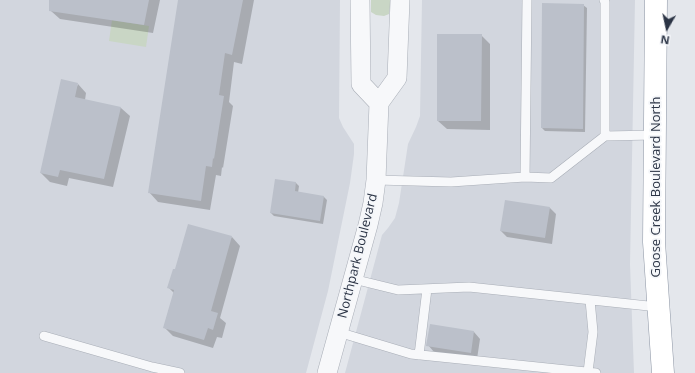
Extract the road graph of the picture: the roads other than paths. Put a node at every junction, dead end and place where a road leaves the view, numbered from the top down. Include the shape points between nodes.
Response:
1 (360, 0) edge
2 (400, 0) edge
3 (527, 0) edge
4 (604, 0) edge
5 (656, 0) edge
6 (379, 103) junction
7 (655, 135) junction
8 (604, 136) junction
9 (525, 177) junction
10 (376, 180) junction
11 (353, 279) junction
12 (427, 288) junction
13 (590, 300) junction
14 (658, 307) junction
15 (338, 332) junction
16 (44, 336) dead end
17 (419, 354) junction
18 (180, 373) edge
19 (327, 373) edge
20 (592, 373) edge
21 (663, 373) edge

1 - 6 street via 361,84
2 - 6 street via 397,78
3 - 9 lane
4 - 8 lane
5 - 7 highway, Goose Creek Boulevard North
6 - 10 street, Northpark Boulevard
7 - 8 lane
7 - 14 highway, Goose Creek Boulevard North via 654,242
8 - 9 lane via 551,178
9 - 10 lane via 451,182
10 - 11 street, Northpark Boulevard via 374,203
11 - 12 lane via 398,290
11 - 15 street, Northpark Boulevard
12 - 13 lane via 469,287
12 - 17 lane
13 - 14 lane
13 - 20 lane via 593,332
14 - 21 highway, Goose Creek Boulevard North
15 - 17 lane via 410,354
15 - 19 street, Northpark Boulevard
16 - 18 lane
17 - 20 lane

